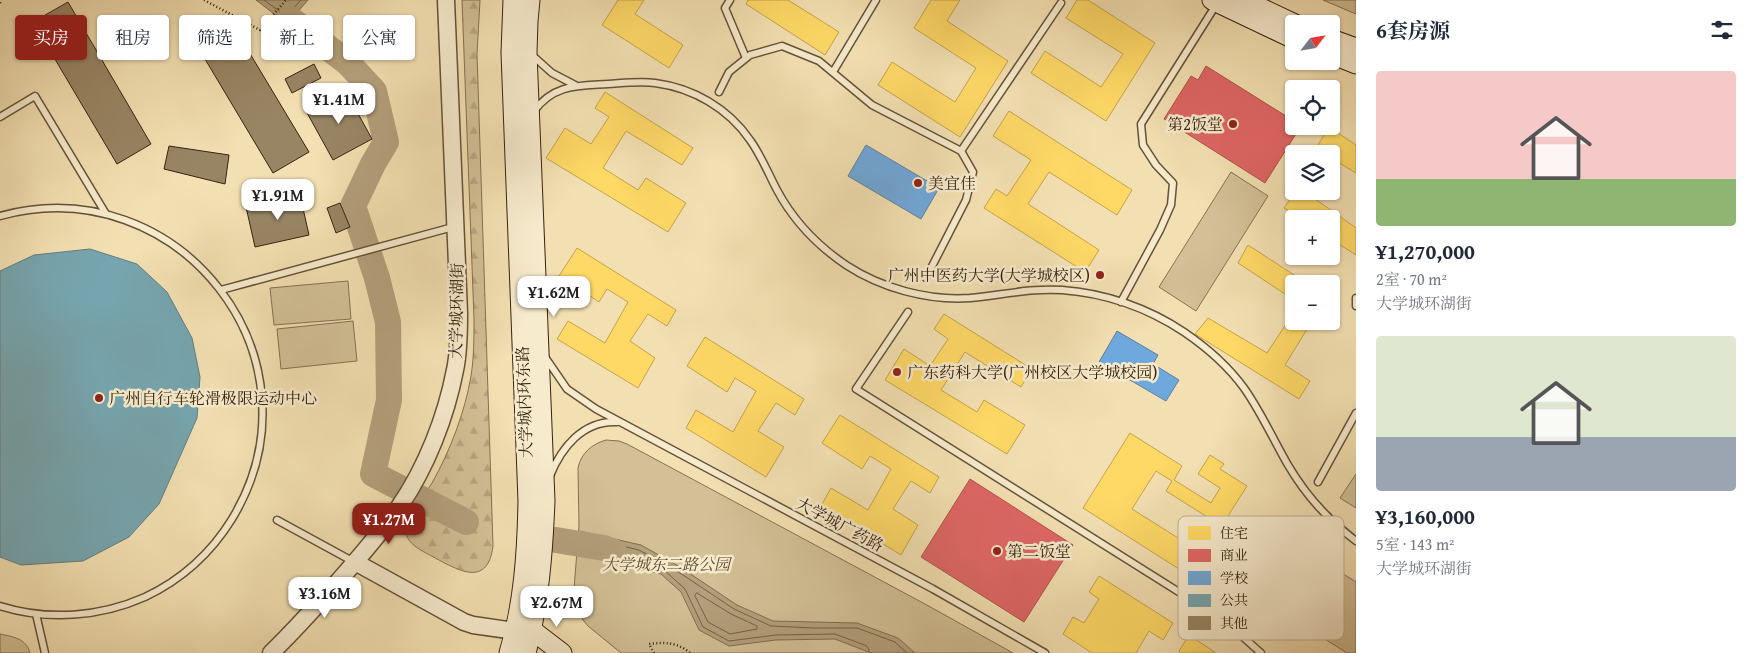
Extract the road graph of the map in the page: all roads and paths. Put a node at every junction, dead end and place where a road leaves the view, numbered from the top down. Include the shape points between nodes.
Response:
1 (204, 0) edge
2 (286, 0) edge
3 (446, 0) edge
4 (513, 0) edge
5 (530, 0) edge
6 (730, 0) edge
7 (876, 0) edge
8 (1244, 0) edge
9 (1215, 1) edge
10 (1061, 3) dead end
11 (1285, 19) edge
12 (1285, 35) edge
13 (1340, 42) edge
14 (527, 47) junction
15 (1356, 48) edge
16 (746, 58) junction
17 (1340, 58) edge
18 (1356, 64) edge
19 (833, 72) junction
20 (576, 86) junction
21 (719, 92) dead end
22 (0, 117) edge
23 (529, 118) junction
24 (961, 151) junction
25 (106, 214) junction
26 (0, 216) edge
27 (456, 226) junction
28 (926, 278) dead end
29 (220, 290) junction
30 (1356, 298) edge
31 (1121, 302) junction
32 (1356, 306) edge
33 (908, 312) dead end
34 (538, 342) junction
35 (1356, 413) edge
36 (621, 423) junction
37 (1318, 482) dead end
38 (544, 493) junction
39 (1327, 516) edge
40 (277, 520) dead end
41 (1344, 531) edge
42 (1356, 542) edge
43 (355, 562) junction
44 (1178, 591) edge
45 (0, 606) edge
46 (36, 614) junction
47 (1247, 640) edge
48 (528, 642) edge
49 (45, 653) edge
50 (271, 653) edge
51 (509, 653) edge
52 (562, 653) edge
53 (654, 653) edge
54 (690, 653) edge
55 (1045, 653) edge
56 (1261, 653) edge

1 - 2 path via 260,30
3 - 27 street, 大学城环湖街
4 - 48 main road, 大学城内环东路 via 511,53 528,500 525,573
5 - 14 main road, 大学城内环东路
6 - 16 lane via 725,8
7 - 19 lane
8 - 11 main road
9 - 12 main road
9 - 31 lane via 1141,124 1143,146 1173,183 1171,205
10 - 24 lane
13 - 15 main road
14 - 20 lane via 542,66
14 - 23 main road, 大学城内环东路
16 - 19 lane via 782,46 820,61
16 - 21 lane via 729,72
17 - 18 main road
19 - 24 lane via 872,105
20 - 23 lane via 548,97
20 - 31 lane via 652,82 684,90 714,105 751,140 778,193 804,229 835,257 876,281 922,295 955,298 1063,290
22 - 25 lane via 36,96
23 - 34 main road, 大学城内环东路
24 - 28 lane via 973,172 966,200
25 - 26 lane via 53,208
25 - 29 lane via 169,241 196,263
27 - 29 lane
27 - 43 street, 大学城环湖街 via 459,340 448,398 414,481 399,506
29 - 46 lane via 248,338 261,397 257,458 248,487 234,515 196,562 150,594 122,606 92,613
30 - 32 lane
31 - 39 lane via 1174,326 1230,372 1254,403 1301,485
33 - 44 lane via 856,389
34 - 36 lane, 大学城广药路 via 548,363 567,388
34 - 38 main road, 大学城内环东路
35 - 37 lane
36 - 38 lane via 592,426 571,441 557,460
36 - 55 lane, 大学城广药路 via 925,585
38 - 48 main road, 大学城内环东路 via 541,575
40 - 43 lane
41 - 42 lane
43 - 48 street via 464,622
43 - 50 street, 大学城环湖街
45 - 46 lane
46 - 49 lane
47 - 56 lane
48 - 51 main road, 大学城内环东路
48 - 52 main road
53 - 54 path via 649,644 677,644

